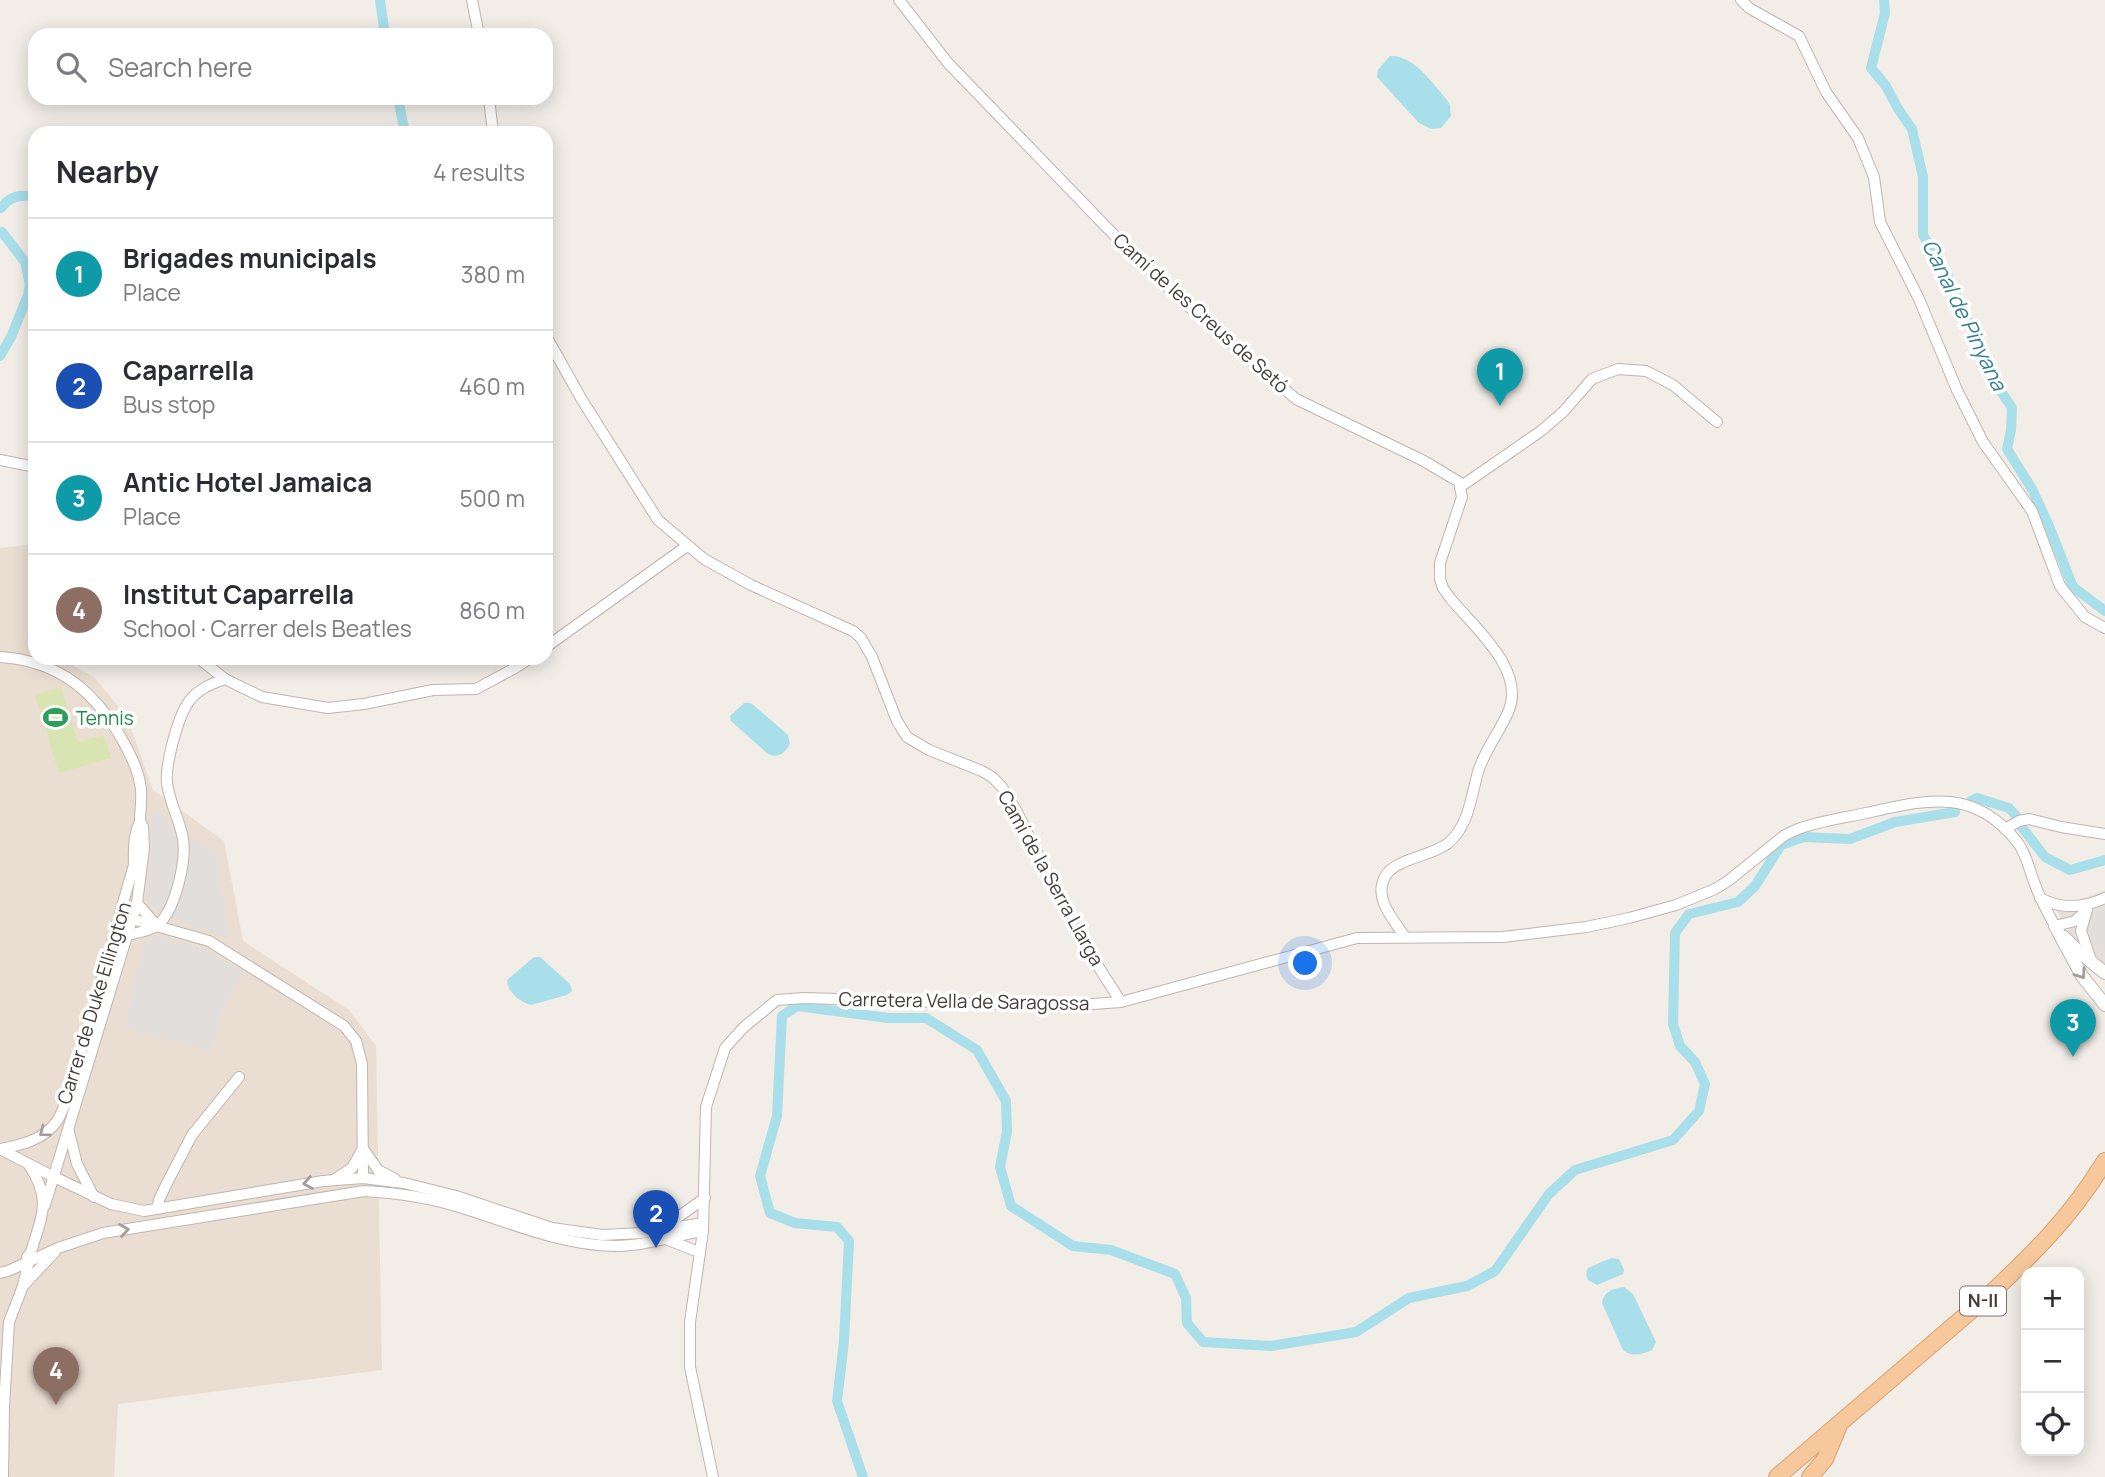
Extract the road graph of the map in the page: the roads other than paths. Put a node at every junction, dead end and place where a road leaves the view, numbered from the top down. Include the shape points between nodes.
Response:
1 (472, 0) edge
2 (899, 0) edge
3 (1741, 0) edge
4 (478, 28) edge
5 (490, 105) edge
6 (493, 126) edge
7 (553, 348) edge
8 (1717, 422) dead end
9 (0, 460) edge
10 (28, 466) edge
11 (1460, 487) junction
12 (687, 546) junction
13 (2105, 628) edge
14 (553, 641) edge
15 (0, 657) edge
16 (28, 661) edge
17 (41, 665) edge
18 (207, 665) edge
19 (520, 665) edge
20 (225, 679) junction
21 (140, 822) junction
22 (2005, 829) junction
23 (2105, 834) edge
24 (134, 862) junction
25 (2040, 898) junction
26 (2105, 898) edge
27 (137, 903) junction
28 (2074, 907) junction
29 (2090, 907) junction
30 (132, 919) junction
31 (118, 922) junction
32 (157, 926) junction
33 (2055, 926) junction
34 (128, 935) junction
35 (1405, 937) junction
36 (2092, 963) junction
37 (2105, 973) edge
38 (1121, 1002) junction
39 (2105, 1004) edge
40 (239, 1077) dead end
41 (69, 1130) junction
42 (363, 1148) junction
43 (0, 1149) edge
44 (2105, 1161) edge
45 (28, 1163) junction
46 (54, 1177) junction
47 (363, 1178) junction
48 (332, 1180) junction
49 (404, 1183) junction
50 (389, 1193) junction
51 (334, 1196) junction
52 (94, 1197) junction
53 (705, 1198) junction
54 (45, 1205) junction
55 (157, 1209) junction
56 (703, 1227) junction
57 (662, 1229) junction
58 (668, 1240) junction
59 (58, 1248) junction
60 (699, 1252) junction
61 (26, 1260) junction
62 (0, 1272) edge
63 (23, 1286) junction
64 (2, 1409) edge
65 (1840, 1422) junction
66 (3, 1477) edge
67 (713, 1477) edge
68 (1777, 1477) edge
69 (1810, 1477) edge

1 - 4 street
2 - 11 street, Camí de les Creus de Setó via 948,63 1180,299 1296,399 1424,461
3 - 13 street via 1799,36 1826,92 1858,138 1874,177 1880,222 1983,442 2032,511 2060,586 2085,617
5 - 6 street
7 - 12 street, Camí de la Serra Llarga via 658,520
8 - 11 street via 1673,385 1646,371 1618,369 1592,379 1541,431
9 - 10 street
11 - 35 street via 1462,498 1440,562 1440,579 1450,598 1503,662 1512,680 1513,698 1485,751 1461,828 1447,844 1387,873 1381,891 1383,904
12 - 14 street
12 - 38 street, Camí de la Serra Llarga via 751,585 861,638 906,737 982,771 1002,787 1076,932
15 - 16 street, Carrer de Duke Ellington
17 - 21 street, Carrer de Duke Ellington via 82,687 109,717 136,769
18 - 20 street
19 - 20 street via 476,689 433,690 328,708 262,696
20 - 32 street via 210,684 187,705 167,766 167,785 184,842 176,893
21 - 24 street, Carrer de Duke Ellington
21 - 27 street, Carrer de Duke Ellington via 144,848
22 - 23 street via 2029,819
22 - 25 street, Carretera Vella de Saragossa via 2019,845
22 - 35 street, Carretera Vella de Saragossa via 1959,802 1909,803 1798,829 1728,881 1665,908 1531,935
24 - 30 street, Carrer de Duke Ellington via 128,911
24 - 31 street, Carrer de Duke Ellington
25 - 28 street
25 - 33 street, Carretera Vella de Saragossa
26 - 29 street
27 - 30 street, Carrer de Duke Ellington
27 - 32 street
28 - 29 street
28 - 33 street
29 - 33 street via 2075,921
29 - 36 street via 2081,932
30 - 31 street
30 - 32 street
30 - 34 street, Carrer de Duke Ellington
31 -> 43 street, Carrer de Duke Ellington via 57,1121 41,1137
32 - 34 street
32 - 42 street via 209,940 344,1026 355,1041 362,1064
33 - 36 street, Carretera Vella de Saragossa
33 -> 39 street, Carretera Vella de Saragossa via 2082,976
34 - 41 street, Carrer de Duke Ellington
35 - 38 street, Carretera Vella de Saragossa via 1342,942
36 - 37 street, Carretera Vella de Saragossa
38 - 53 street, Carretera Vella de Saragossa via 1065,1006 777,1000 725,1048 713,1080 706,1107
40 - 55 street via 192,1135
41 - 46 street, Carrer de Duke Ellington
41 - 52 street, Carrer de Duke Ellington via 76,1164
42 - 47 street
42 - 48 street via 352,1168
42 - 49 street via 378,1170
43 - 45 street
44 - 65 main road, N-II via 2056,1230 2020,1266
45 - 46 street
45 - 54 street via 38,1178
46 - 52 street
46 - 54 street, Carrer de Duke Ellington
47 - 48 street
47 - 49 street
47 - 50 street
47 - 51 street
48 -> 55 street
49 - 57 street via 552,1228 602,1235
50 - 51 street
50 - 58 street via 456,1206 587,1244
59 -> 51 street via 103,1233
52 - 55 street via 127,1209
53 - 56 street, Carretera Vella de Saragossa
53 - 57 street
54 - 61 street, Carrer de Duke Ellington
56 - 57 street
56 - 58 street
56 - 60 street, Carretera Vella de Saragossa
58 - 60 street
59 - 61 street
59 - 63 street
60 - 67 street, Carretera Vella de Saragossa via 690,1322 690,1367
61 - 62 street
61 - 63 street, Carrer de Duke Ellington
63 - 64 street via 9,1322
64 - 66 street
65 - 68 main road, N-II
65 - 69 main road via 1825,1459

